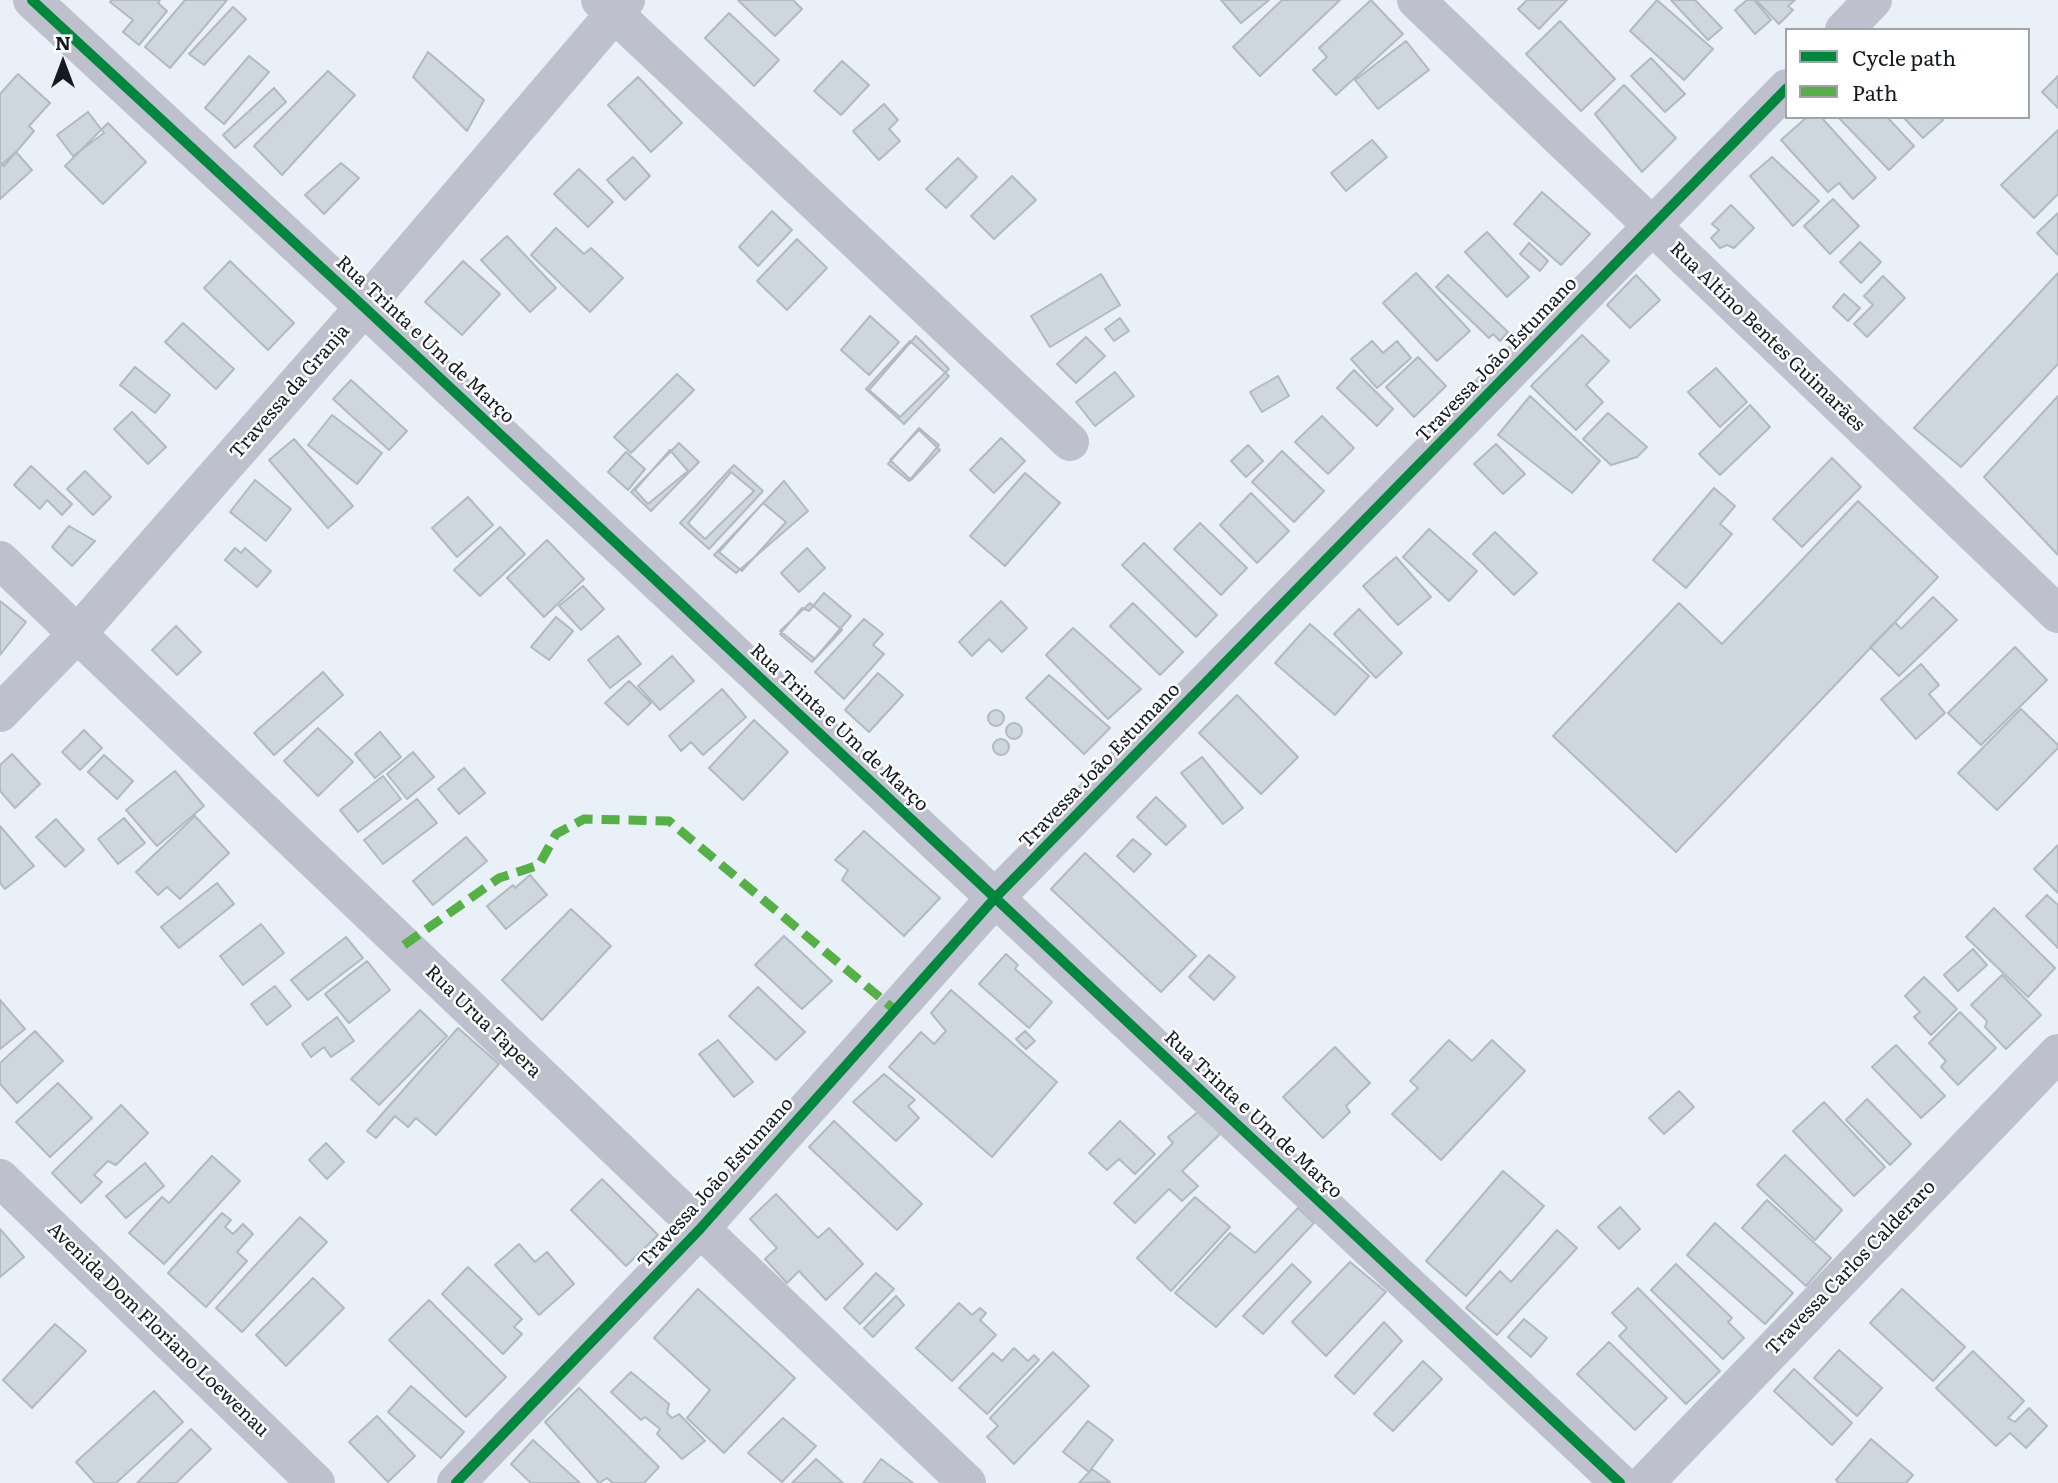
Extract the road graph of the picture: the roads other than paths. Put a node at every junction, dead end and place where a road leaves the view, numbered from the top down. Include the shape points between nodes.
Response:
1 (32, 0) edge
2 (1416, 0) edge
3 (1873, 0) edge
4 (613, 5) edge
5 (1846, 28) edge
6 (1785, 90) edge
7 (1652, 227) junction
8 (364, 307) junction
9 (1070, 442) dead end
10 (0, 560) edge
11 (2058, 614) edge
12 (78, 632) junction
13 (0, 713) edge
14 (995, 898) junction
15 (2058, 1053) edge
16 (0, 1178) edge
17 (700, 1229) junction
18 (316, 1483) edge
19 (456, 1483) edge
20 (967, 1483) edge
21 (1620, 1483) edge
22 (1645, 1483) edge

1 - 8 street, Rua Trinta e Um de Março
2 - 7 street, Rua Altíno Bentes Guimarães
3 - 5 street
4 - 8 street, Travessa da Granja
4 - 9 street
6 - 7 street, Travessa João Estumano
7 - 11 street, Rua Altíno Bentes Guimarães
7 - 14 street, Travessa João Estumano
8 - 12 street, Travessa da Granja
8 - 14 street, Rua Trinta e Um de Março
10 - 12 street, Rua Urua Tapera
12 - 13 street, Travessa da Granja
12 - 17 street, Rua Urua Tapera
14 - 17 street, Travessa João Estumano
14 - 21 street, Rua Trinta e Um de Março
15 - 22 street, Travessa Carlos Calderaro
16 - 18 street, Avenida Dom Floriano Loewenau
17 - 19 street, Travessa João Estumano
17 - 20 street, Rua Urua Tapera

